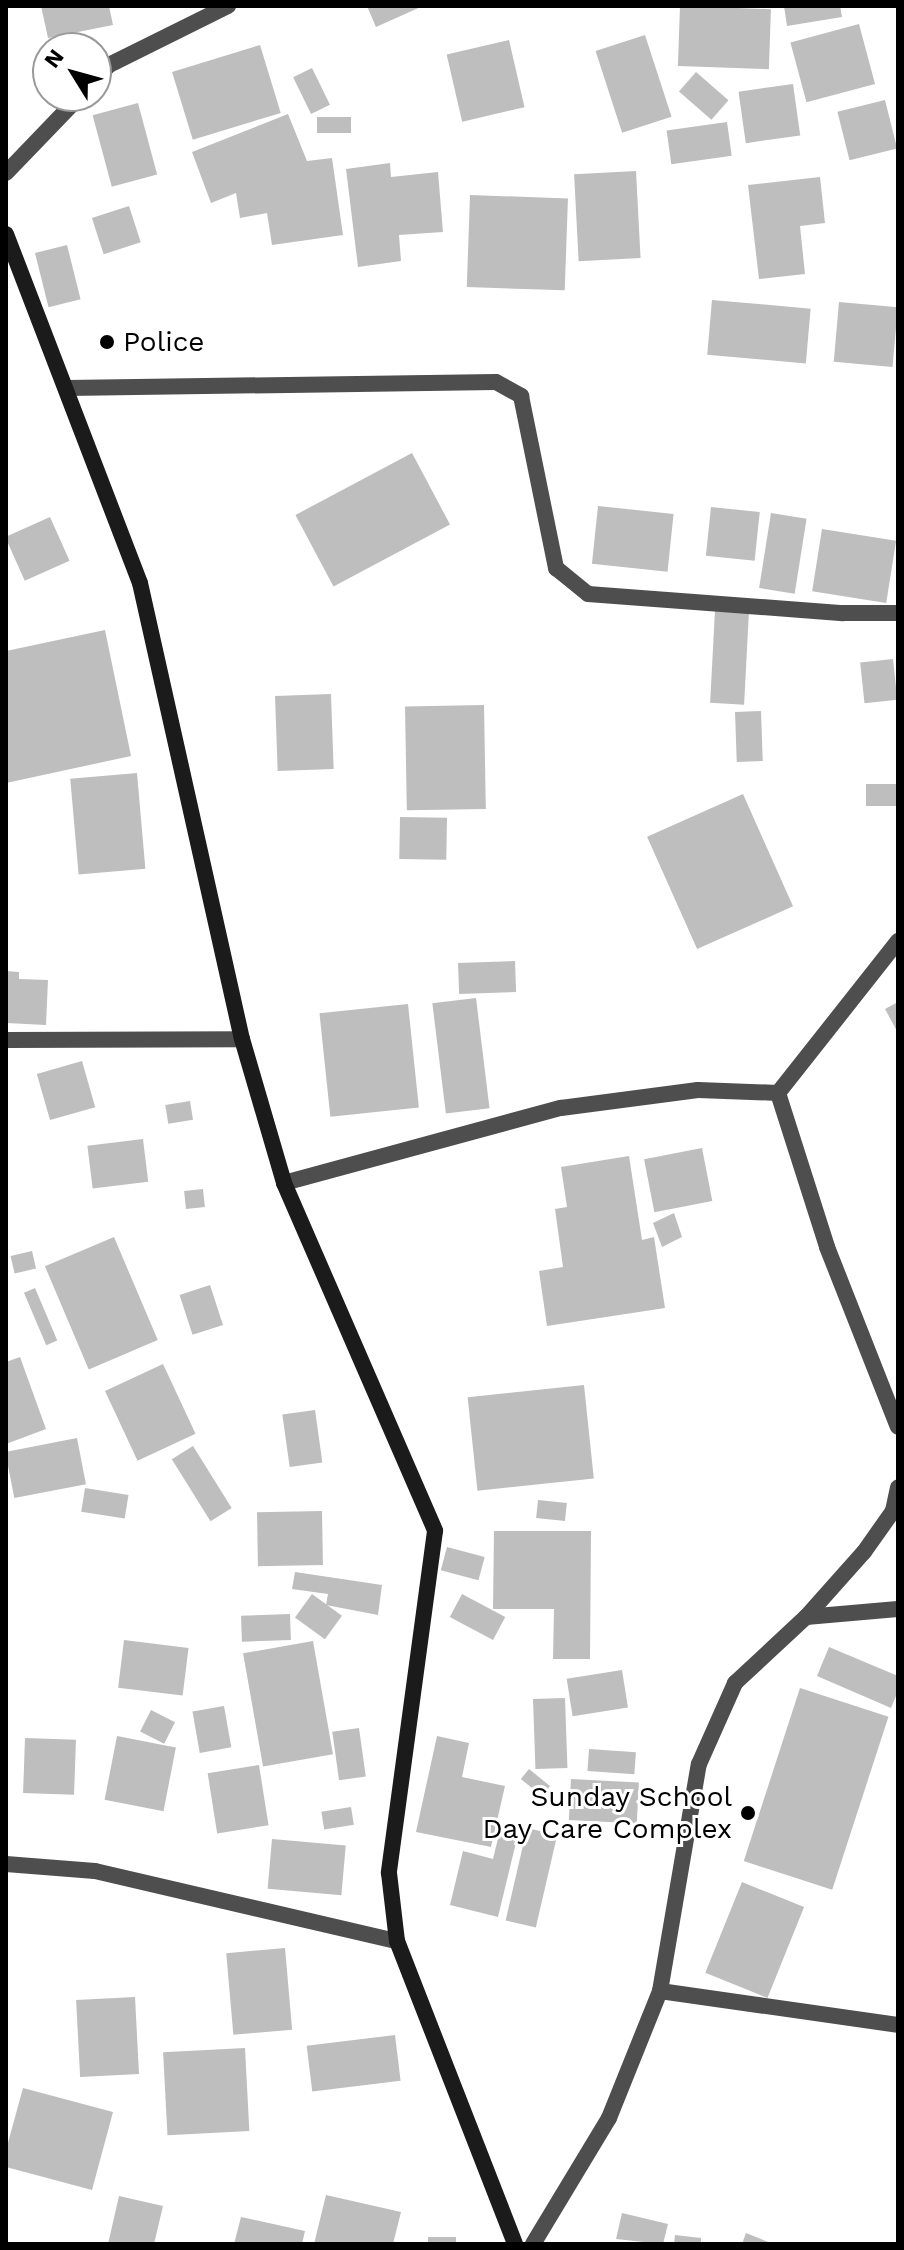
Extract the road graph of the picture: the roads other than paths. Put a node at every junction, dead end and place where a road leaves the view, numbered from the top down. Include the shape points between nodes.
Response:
1 (228, 6) edge
2 (112, 64) edge
3 (65, 112) edge
4 (6, 173) edge
5 (6, 234) edge
6 (67, 388) junction
7 (898, 613) edge
8 (898, 941) edge
9 (242, 1039) junction
10 (6, 1040) edge
11 (778, 1093) junction
12 (284, 1183) junction
13 (898, 1427) edge
14 (898, 1488) edge
15 (898, 1609) edge
16 (806, 1617) junction
17 (6, 1864) edge
18 (397, 1941) junction
19 (660, 1991) junction
20 (898, 2025) edge
21 (515, 2244) edge
22 (533, 2244) edge

1 - 2 street
3 - 4 street
5 - 6 main road
6 - 7 street via 496,382 521,396 556,568 588,594
6 - 9 main road via 140,583
8 - 11 street
9 - 10 street
9 - 12 main road
11 - 12 street via 698,1090 561,1108
11 - 13 street via 827,1247
12 - 18 main road via 435,1531 389,1873
14 - 16 street via 893,1511 864,1552
15 - 16 street
16 - 19 street via 735,1683 699,1764
17 - 18 street via 95,1871
18 - 21 main road
19 - 20 street
19 - 22 street via 609,2118

